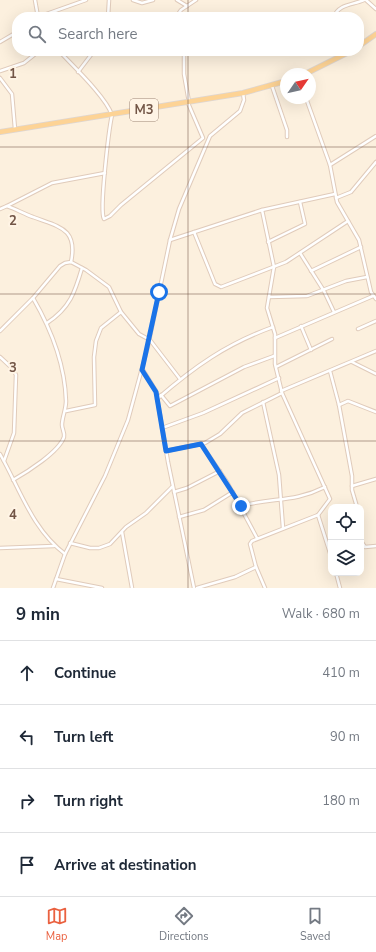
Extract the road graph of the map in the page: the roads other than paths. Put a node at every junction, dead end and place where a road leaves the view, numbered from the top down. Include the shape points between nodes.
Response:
1 (35, 0) edge
2 (86, 0) edge
3 (109, 0) edge
4 (133, 0) edge
5 (153, 0) edge
6 (177, 0) edge
7 (196, 0) edge
8 (365, 0) edge
9 (187, 6) junction
10 (376, 8) edge
11 (37, 12) edge
12 (52, 12) edge
13 (108, 12) edge
14 (181, 12) edge
15 (336, 12) edge
16 (376, 34) edge
17 (12, 35) edge
18 (0, 42) edge
19 (364, 42) edge
20 (33, 56) edge
21 (64, 56) edge
22 (90, 56) edge
23 (184, 56) edge
24 (338, 56) edge
25 (315, 68) edge
26 (0, 71) edge
27 (78, 72) junction
28 (0, 78) edge
29 (280, 83) edge
30 (272, 86) junction
31 (243, 93) junction
32 (189, 102) junction
33 (308, 104) edge
34 (112, 115) junction
35 (15, 130) junction
36 (0, 132) edge
37 (287, 136) dead end
38 (376, 136) edge
39 (203, 138) junction
40 (207, 143) junction
41 (376, 162) edge
42 (330, 165) junction
43 (105, 173) junction
44 (336, 196) junction
45 (300, 202) junction
46 (7, 206) junction
47 (0, 209) edge
48 (262, 210) junction
49 (348, 221) junction
50 (194, 232) junction
51 (170, 240) junction
52 (268, 242) junction
53 (361, 247) junction
54 (300, 252) junction
55 (71, 262) junction
56 (274, 267) junction
57 (82, 268) junction
58 (311, 271) junction
59 (367, 277) junction
60 (324, 291) junction
61 (373, 296) junction
62 (269, 297) junction
63 (33, 298) junction
64 (376, 300) edge
65 (121, 312) junction
66 (334, 312) junction
67 (376, 321) edge
68 (47, 323) junction
69 (301, 326) junction
70 (273, 327) junction
71 (358, 329) dead end
72 (0, 331) edge
73 (275, 338) junction
74 (332, 339) dead end
75 (150, 340) junction
76 (311, 350) junction
77 (376, 351) edge
78 (274, 356) junction
79 (0, 357) edge
80 (351, 362) junction
81 (276, 367) junction
82 (142, 370) junction
83 (330, 371) junction
84 (376, 374) edge
85 (279, 378) junction
86 (180, 379) junction
87 (282, 392) junction
88 (161, 395) junction
89 (157, 399) junction
90 (263, 402) junction
91 (339, 405) junction
92 (66, 411) junction
93 (376, 412) edge
94 (162, 428) junction
95 (201, 444) junction
96 (166, 451) junction
97 (0, 454) edge
98 (4, 461) junction
99 (220, 471) junction
100 (376, 479) edge
101 (13, 480) junction
102 (173, 486) junction
103 (352, 486) junction
104 (325, 487) junction
105 (174, 492) junction
106 (233, 492) junction
107 (281, 500) junction
108 (356, 504) edge
109 (241, 506) junction
110 (318, 515) junction
111 (179, 518) junction
112 (283, 528) junction
113 (122, 532) junction
114 (257, 538) junction
115 (70, 543) junction
116 (364, 545) edge
117 (54, 546) junction
118 (376, 546) edge
119 (328, 547) edge
120 (0, 548) edge
121 (65, 554) junction
122 (256, 567) junction
123 (337, 576) edge
124 (56, 579) junction
125 (53, 588) edge
126 (102, 588) edge
127 (132, 588) edge
128 (194, 588) edge
129 (197, 588) edge
130 (265, 588) edge
131 (340, 588) edge

1 - 11 street
2 - 12 street
3 - 13 street
4 - 5 street via 142,3
6 - 9 street
7 - 9 street
8 - 10 street
8 - 15 street via 344,6
9 - 14 street
16 - 19 main road
17 - 18 street
20 - 26 street via 24,63
21 - 27 street
22 - 27 street
23 - 32 street
24 - 25 main road
27 - 34 street
28 - 35 street via 12,94
29 - 30 main road, M3
30 - 31 main road, M3
30 - 37 street
31 - 32 main road, M3
31 - 40 street via 244,100 240,111 214,133
32 - 34 main road, M3
32 - 39 street
33 - 42 street
34 - 35 main road, M3
34 - 43 street
35 - 36 main road, M3
38 - 42 street
39 - 40 street
39 - 43 street via 104,219 102,213
40 - 51 street via 179,209
41 - 44 street via 351,192
42 - 44 street
43 - 46 street via 52,183
44 - 45 street
44 - 49 street
45 - 48 street
45 - 52 street via 305,224
46 - 47 street
46 - 55 street via 63,228 71,239
48 - 50 street
48 - 52 street
49 - 53 street via 356,232
49 - 54 street
50 - 51 street
50 - 56 street via 215,284 219,287
51 - 75 street
52 - 56 street
53 - 58 street
53 - 59 street
54 - 56 street
54 - 58 street
55 - 57 street
55 - 63 street via 60,266
56 - 62 street
57 - 65 street via 109,287
57 - 68 street via 74,296
58 - 60 street
59 - 60 street via 346,281
59 - 61 street
60 - 62 street via 297,298
60 - 66 street
61 - 64 street
61 - 66 street
62 - 70 street via 267,308
63 - 68 street
63 - 72 street
65 - 75 street via 139,334
65 - 92 street via 100,330 96,341 95,405
66 - 69 street
67 - 71 street
68 - 92 street via 60,363
69 - 73 street
69 - 76 street
70 - 73 street
70 - 86 street via 215,354
73 - 78 street
74 - 76 street
75 - 82 street
75 - 86 street
76 - 81 street
77 - 80 street
78 - 81 street
78 - 88 street via 244,367 170,406
79 - 98 street via 16,375 14,433
80 - 83 street
80 - 84 street
81 - 85 street
82 - 89 street via 155,389
82 - 115 street via 122,439
83 - 87 street
83 - 91 street
85 - 87 street
85 - 94 street via 203,413
86 - 88 street
87 - 90 street
87 - 104 street
88 - 89 street
89 - 94 street
90 - 95 street via 242,413 220,434
90 - 107 street via 278,468
91 - 93 street via 348,401
91 - 103 street
92 - 101 street via 63,423 65,435 62,441 41,462
94 - 96 street
95 - 96 street
95 - 99 street
96 - 102 street
97 - 98 street
98 - 101 street
99 - 105 street
99 - 106 street
100 - 103 street
101 - 117 street
102 - 105 street
102 - 113 street via 149,511
103 - 108 street
104 - 107 street via 309,495
104 - 110 street via 330,499
105 - 111 street
106 - 109 street
106 - 111 street via 204,510
107 - 109 street via 259,501
107 - 112 street
109 - 114 street
110 - 112 street
110 - 119 street
111 - 128 street
112 - 114 street
113 - 115 street via 115,541 104,547 90,548
113 - 127 street
114 - 122 street via 250,544
115 - 121 street
116 - 118 street via 368,548
117 - 120 street
117 - 121 street
121 - 124 street
122 - 129 street via 235,577
122 - 130 street
123 - 131 street
124 - 125 street
124 - 126 street

